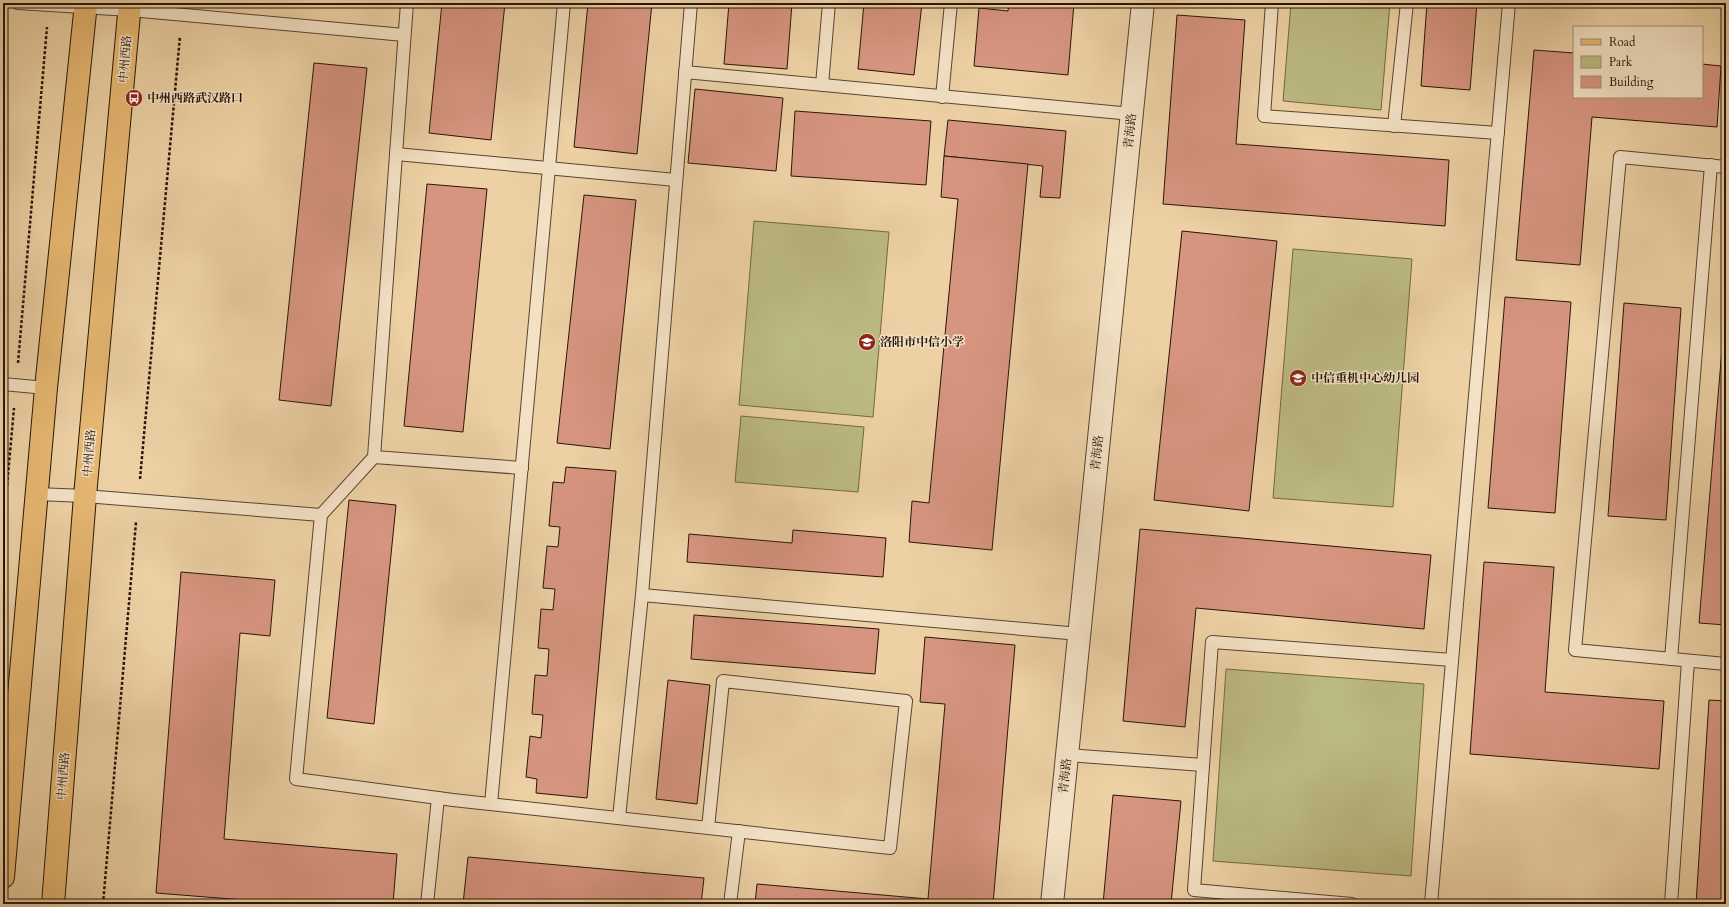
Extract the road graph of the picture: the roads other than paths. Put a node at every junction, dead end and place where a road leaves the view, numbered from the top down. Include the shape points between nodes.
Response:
1 (18, 3) edge
2 (407, 3) edge
3 (564, 3) edge
4 (691, 3) edge
5 (829, 3) edge
6 (951, 3) edge
7 (1143, 3) edge
8 (1272, 3) edge
9 (1407, 3) edge
10 (1509, 3) edge
11 (86, 5) edge
12 (130, 7) edge
13 (404, 35) junction
14 (685, 72) junction
15 (822, 85) junction
16 (942, 97) junction
17 (1132, 114) junction
18 (1394, 126) junction
19 (1498, 133) junction
20 (396, 154) junction
21 (1711, 165) junction
22 (1726, 167) edge
23 (549, 168) junction
24 (676, 180) junction
25 (3, 384) edge
26 (46, 388) junction
27 (374, 457) junction
28 (522, 468) junction
29 (36, 494) junction
30 (86, 496) junction
31 (321, 515) junction
32 (642, 595) junction
33 (1079, 634) junction
34 (1671, 659) junction
35 (1452, 660) junction
36 (1688, 661) junction
37 (1726, 664) edge
38 (1067, 755) junction
39 (1203, 765) junction
40 (438, 798) junction
41 (491, 804) junction
42 (619, 818) junction
43 (708, 828) junction
44 (739, 831) junction
45 (3, 877) edge
46 (1326, 903) edge
47 (53, 904) edge
48 (427, 904) edge
49 (730, 904) edge
50 (1052, 904) edge
51 (1352, 904) edge
52 (1431, 904) edge
53 (1671, 904) edge

1 - 11 lane
2 - 13 lane
3 - 23 lane
4 - 14 lane
5 - 15 lane
6 - 16 lane
7 - 17 street, 青海路
8 - 18 lane via 1264,116
9 - 18 lane
10 - 19 lane
11 - 12 lane
11 - 26 main road
12 - 13 lane via 181,15
12 - 30 main road, 中州西路
13 - 20 lane
14 - 15 lane
14 - 24 lane
15 - 16 lane
16 - 17 lane
17 - 33 street, 青海路
18 - 19 lane
19 - 35 lane
20 - 23 lane
20 - 27 lane
21 - 22 lane
21 - 34 lane
21 - 34 lane via 1620,157 1575,650
23 - 24 lane
23 - 28 lane
24 - 32 lane
25 - 26 lane
26 - 29 main road
27 - 28 lane
27 - 31 lane
28 - 41 lane
29 - 30 lane
29 - 45 main road
30 - 31 lane
30 - 47 main road, 中州西路
31 - 40 lane via 296,779
32 - 33 lane
32 - 42 lane
33 - 38 street, 青海路
34 - 36 lane
35 - 39 lane via 1212,642
35 - 52 lane
36 - 37 lane
36 - 53 lane
38 - 39 lane
38 - 50 street, 青海路
39 - 46 lane via 1194,890
40 - 41 lane
40 - 48 lane
41 - 42 lane
42 - 43 lane
43 - 44 lane
43 - 44 lane via 723,681 906,701 890,848
44 - 49 lane
46 - 51 lane

